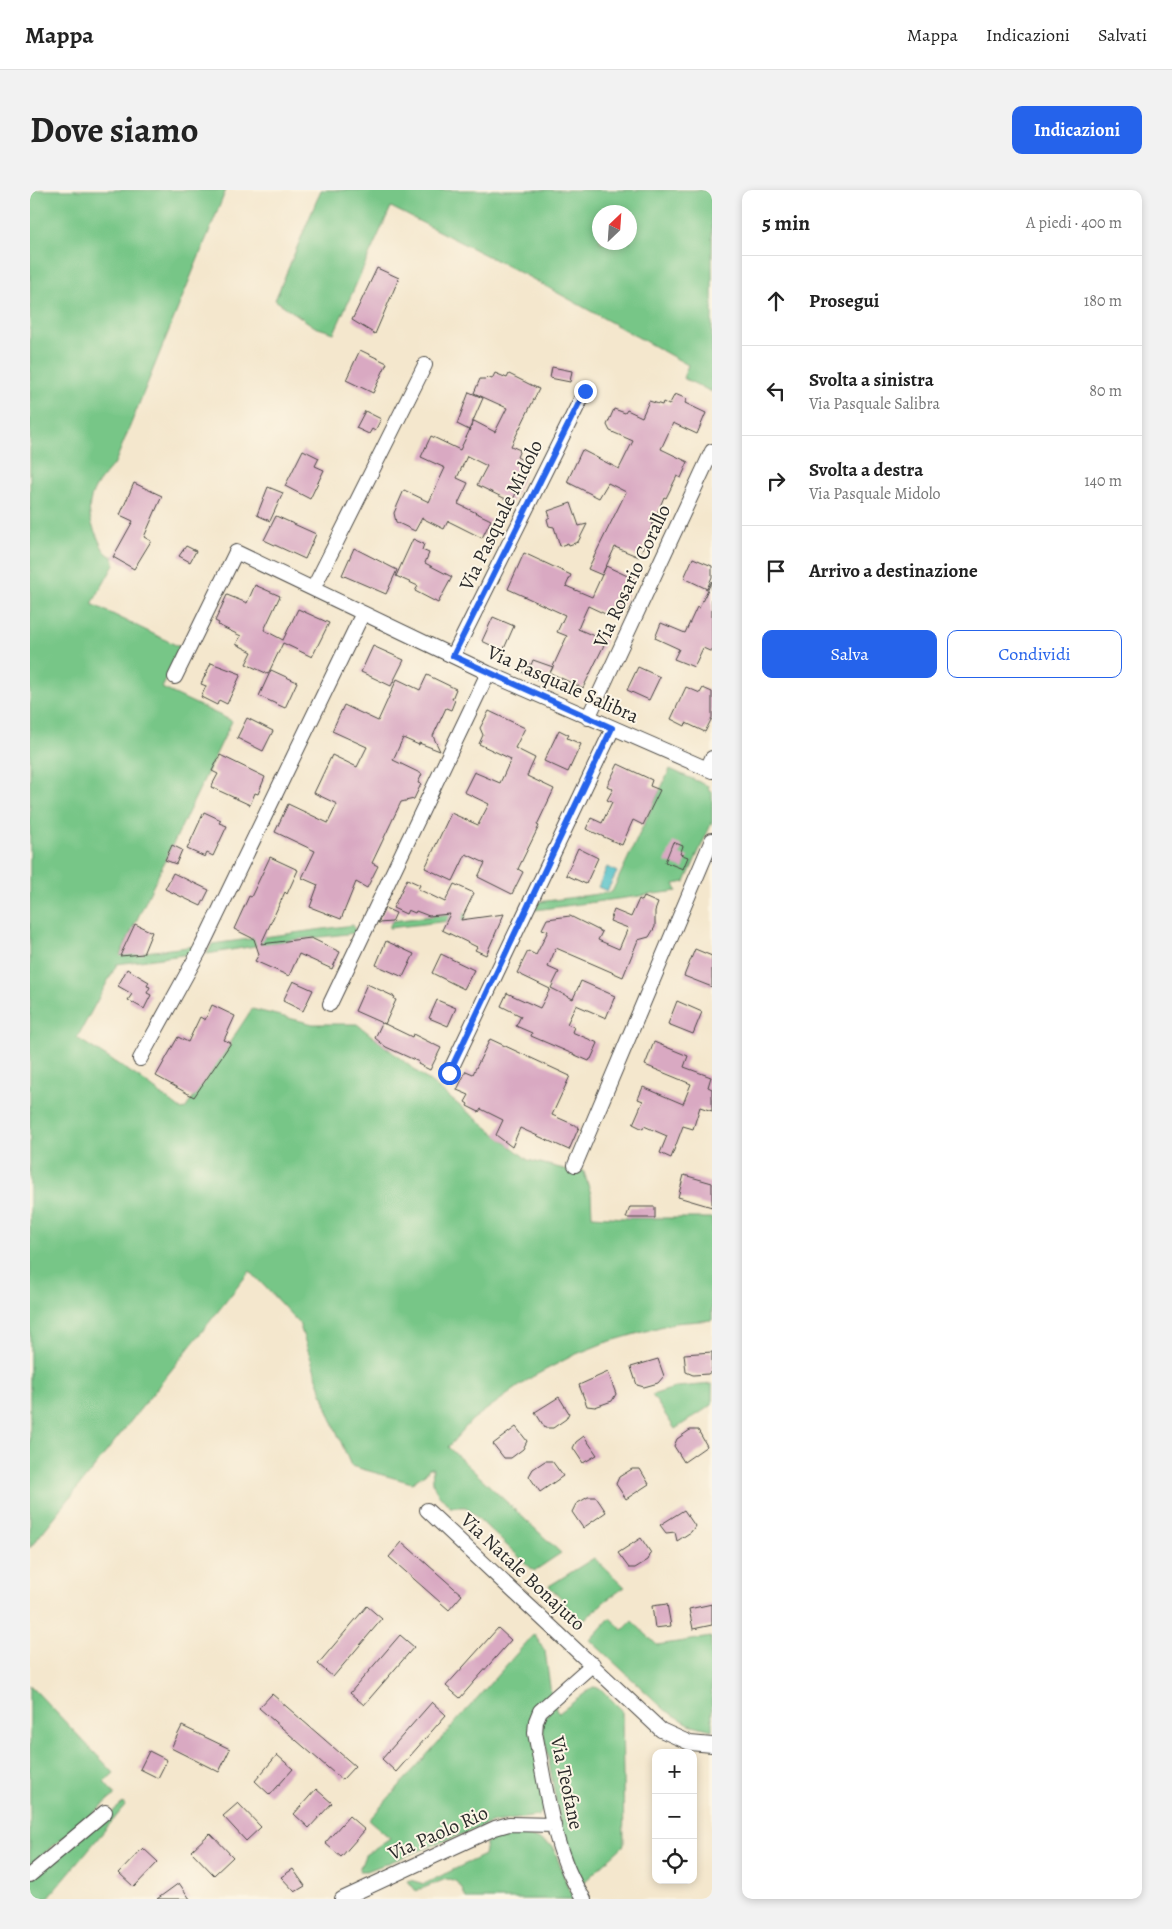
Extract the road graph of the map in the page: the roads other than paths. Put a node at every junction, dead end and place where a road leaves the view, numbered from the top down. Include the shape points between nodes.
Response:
1 (425, 365) dead end
2 (585, 391) dead end
3 (712, 451) edge
4 (313, 589) junction
5 (363, 613) junction
6 (453, 656) junction
7 (488, 673) junction
8 (175, 677) dead end
9 (588, 718) junction
10 (612, 728) junction
11 (710, 766) edge
12 (712, 840) edge
13 (330, 1004) dead end
14 (140, 1059) dead end
15 (449, 1073) dead end
16 (575, 1164) dead end
17 (427, 1510) dead end
18 (593, 1664) junction
19 (712, 1745) edge
20 (104, 1812) dead end
21 (554, 1825) junction
22 (30, 1875) edge
23 (342, 1899) edge
24 (584, 1899) edge

1 - 4 street
2 - 6 street, Via Pasquale Midolo
3 - 9 street, Via Rosario Corallo
4 - 5 street, Via Pasquale Salibra
4 - 8 street, Via Pasquale Salibra via 236,552
5 - 6 street, Via Pasquale Salibra
5 - 14 street via 200,950
6 - 7 street, Via Pasquale Salibra
7 - 9 street, Via Pasquale Salibra
7 - 13 street
9 - 10 street, Via Pasquale Salibra
10 - 11 street, Via Pasquale Salibra
10 - 15 street
12 - 16 street
17 - 18 street, Via Natale Bonajuto
18 - 19 street, Via Natale Bonajuto via 661,1730 690,1743
18 - 21 street, Via Teofane via 540,1711 536,1721
20 - 22 street
21 - 23 street, Via Paolo Rio via 509,1824 495,1828
21 - 24 street, Via Teofane via 569,1873

